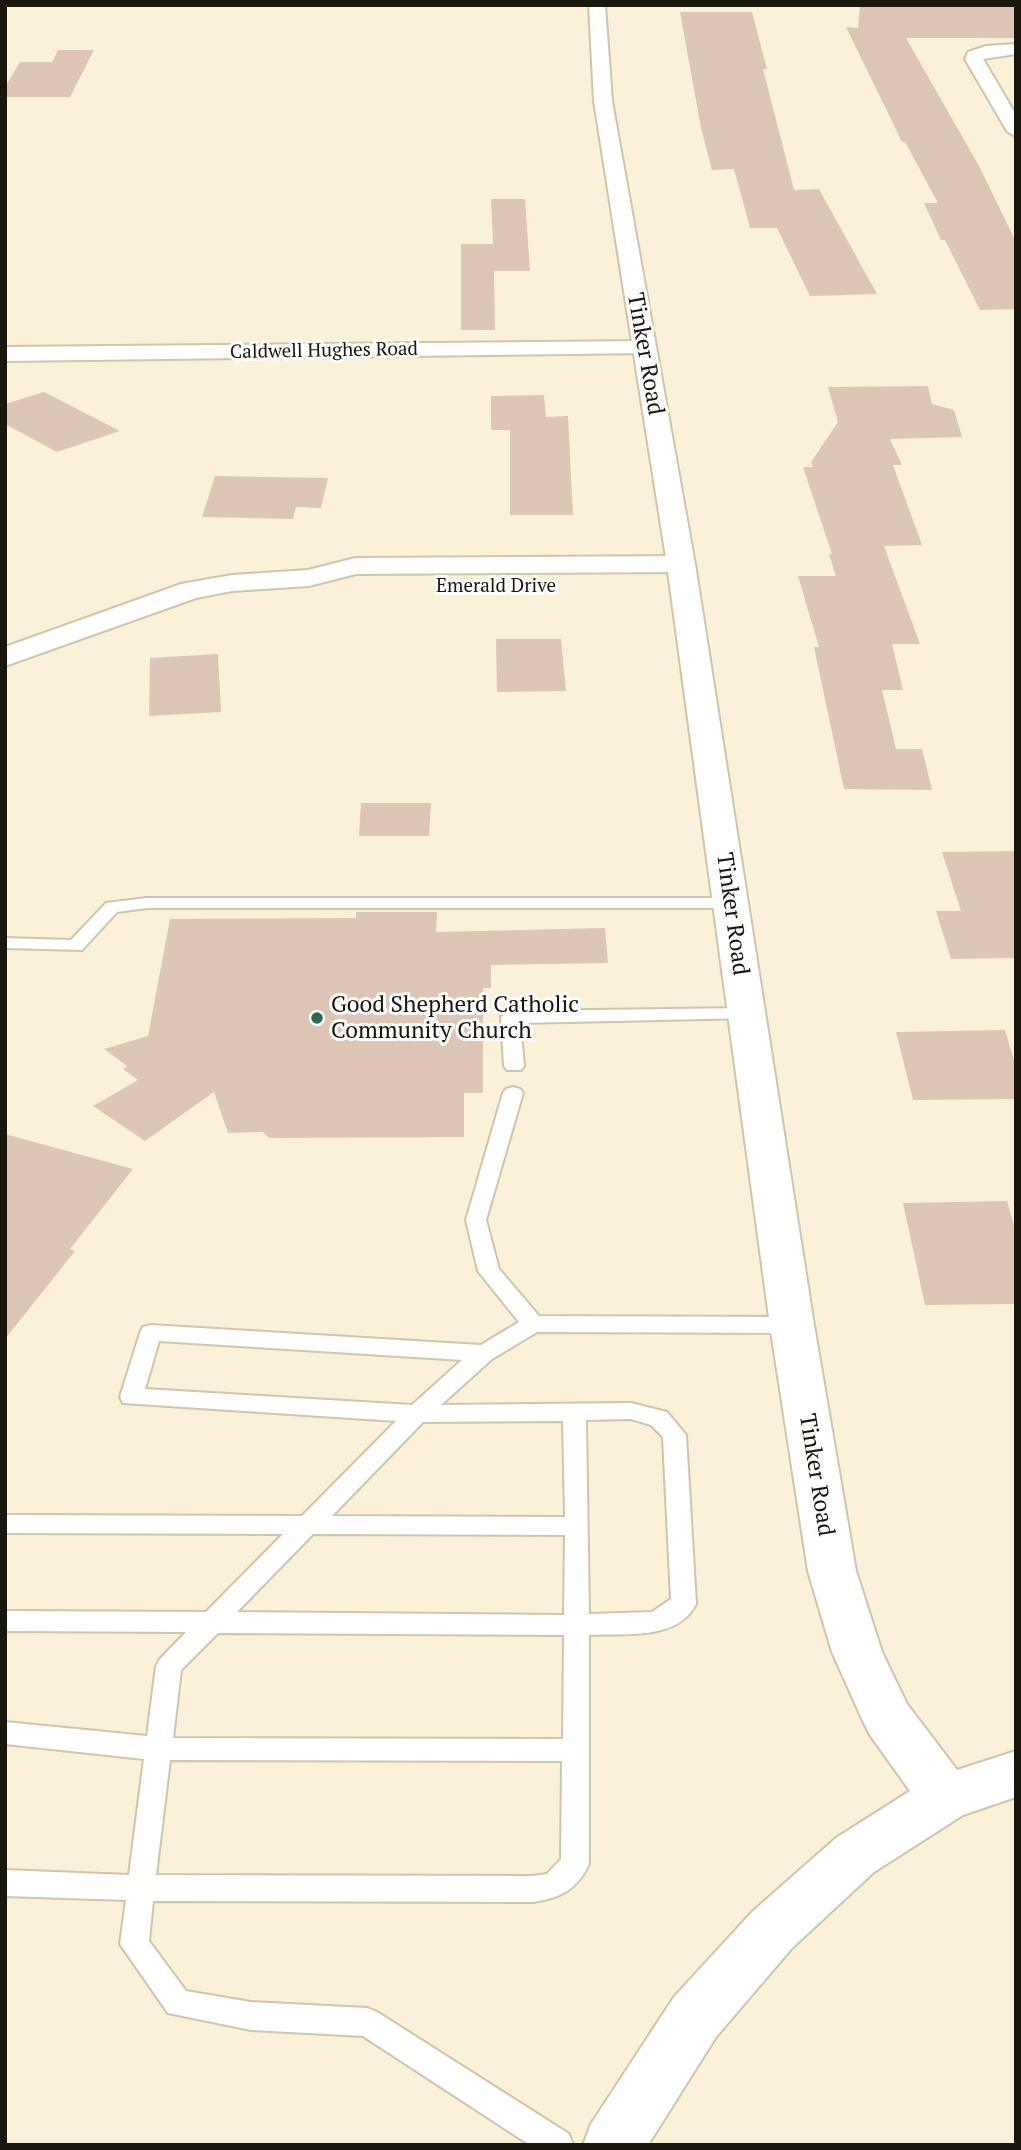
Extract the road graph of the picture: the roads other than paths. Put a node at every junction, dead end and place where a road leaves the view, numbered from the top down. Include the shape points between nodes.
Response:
1 (597, 5) edge
2 (1016, 49) edge
3 (1016, 131) edge
4 (643, 348) junction
5 (5, 354) edge
6 (682, 575) junction
7 (5, 657) edge
8 (730, 903) junction
9 (5, 943) edge
10 (746, 1014) junction
11 (514, 1066) dead end
12 (513, 1093) dead end
13 (533, 1324) junction
14 (792, 1325) junction
15 (484, 1353) junction
16 (574, 1412) junction
17 (417, 1414) junction
18 (5, 1524) edge
19 (307, 1526) junction
20 (577, 1526) junction
21 (5, 1621) edge
22 (213, 1622) junction
23 (576, 1625) junction
24 (5, 1733) edge
25 (159, 1749) junction
26 (575, 1750) junction
27 (1016, 1774) edge
28 (946, 1797) junction
29 (5, 1883) edge
30 (141, 1888) junction
31 (558, 2145) edge
32 (613, 2145) edge

1 - 4 main road, Tinker Road via 603,100
2 - 3 main road via 974,56
4 - 5 main road, Caldwell Hughes Road
4 - 6 main road, Tinker Road
6 - 7 main road, Emerald Drive via 352,588 309,578 259,580 191,590
6 - 8 main road, Tinker Road
8 - 9 lane via 147,903 112,907 76,946
8 - 10 main road, Tinker Road
10 - 11 lane via 510,1017
10 - 14 main road, Tinker Road
12 - 13 lane via 477,1220 489,1271
13 - 14 lane
13 - 15 lane
14 - 28 main road, Tinker Road via 832,1571 857,1652 888,1719
15 - 17 lane
15 - 17 lane via 151,1333 131,1398
16 - 17 lane
16 - 20 lane
16 - 23 lane via 631,1411 659,1418 674,1435 684,1604 657,1622
17 - 19 lane
18 - 19 lane
19 - 20 lane
19 - 22 lane
20 - 23 lane
21 - 22 lane
22 - 23 lane
22 - 25 lane via 169,1666
23 - 26 lane
24 - 25 lane
25 - 26 lane
25 - 30 lane
26 - 30 lane via 575,1864 554,1886
27 - 28 main road
28 - 32 main road via 855,1855 772,1930 695,2017
29 - 30 lane
30 - 31 lane via 134,1944 178,2003 251,2016 367,2022

